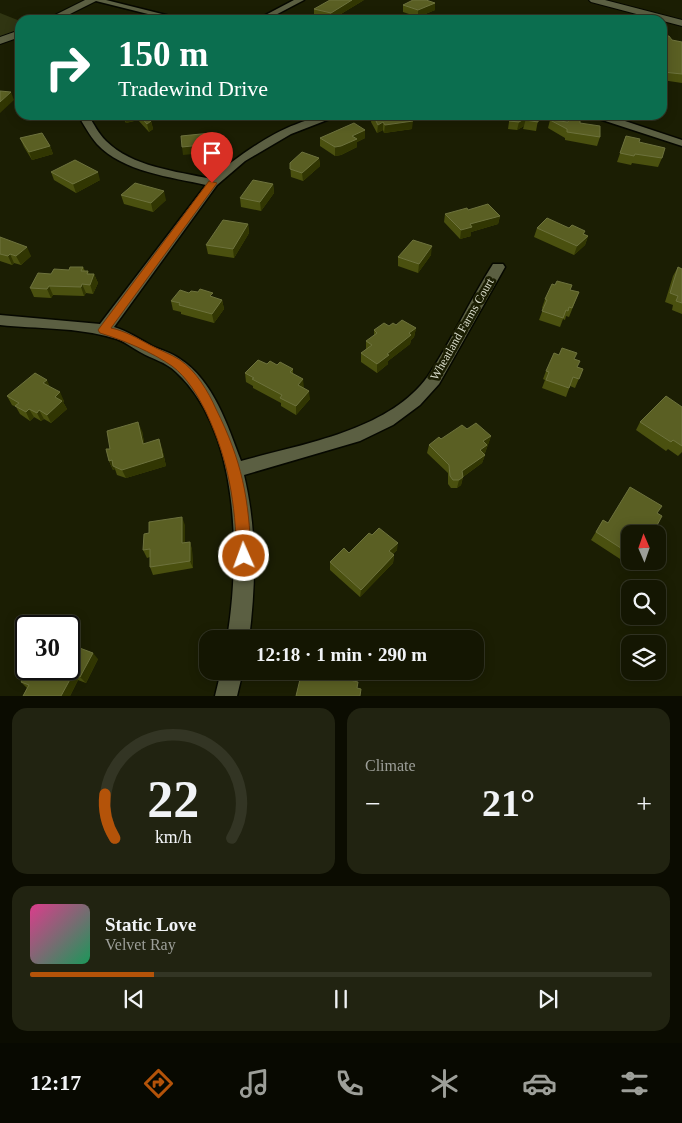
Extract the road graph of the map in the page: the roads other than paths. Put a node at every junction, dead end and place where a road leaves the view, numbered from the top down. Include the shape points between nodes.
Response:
1 (94, 0) edge
2 (300, 0) edge
3 (594, 0) edge
4 (61, 15) edge
5 (160, 15) edge
6 (270, 15) edge
7 (651, 15) edge
8 (667, 19) edge
9 (682, 23) edge
10 (15, 35) edge
11 (0, 41) edge
12 (87, 120) edge
13 (321, 120) edge
14 (612, 120) edge
15 (682, 143) edge
16 (212, 183) junction
17 (498, 268) dead end
18 (0, 320) edge
19 (104, 330) junction
20 (235, 470) junction
21 (239, 630) edge
22 (230, 680) edge
23 (226, 696) edge

1 - 4 street
1 - 5 street
2 - 6 street
3 - 7 street
8 - 9 street
10 - 11 street
12 - 16 street via 103,143 120,155 158,170
13 - 16 street via 287,132 241,159
14 - 15 street
16 - 19 street
17 - 20 street, Wheatland Farms Court via 434,380 408,406 354,436
18 - 19 street
19 - 20 street via 119,334 177,364 193,380 215,415
20 - 21 street via 243,522 244,572
22 - 23 street

